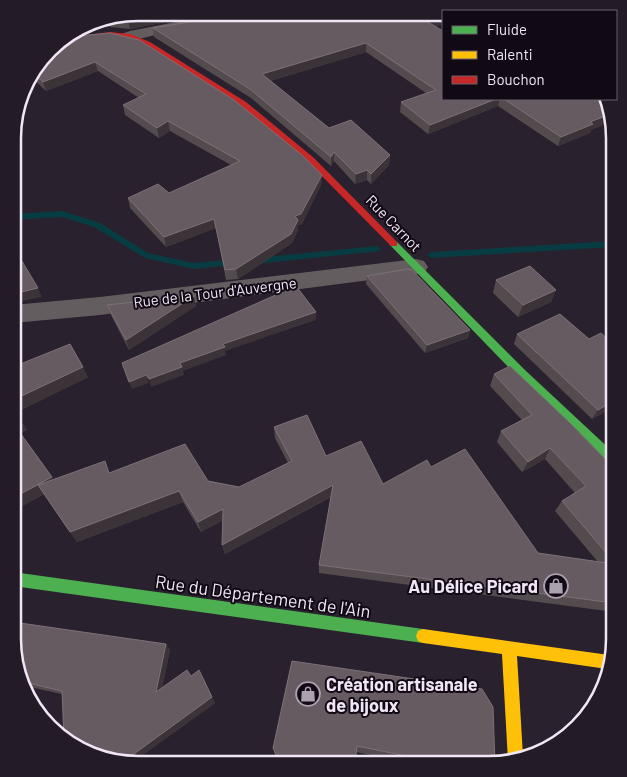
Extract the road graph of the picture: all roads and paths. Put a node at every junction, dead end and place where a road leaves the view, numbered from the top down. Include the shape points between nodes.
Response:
1 (202, 22) edge
2 (130, 36) junction
3 (78, 38) edge
4 (416, 267) junction
5 (21, 313) edge
6 (605, 452) edge
7 (21, 580) edge
8 (510, 649) junction
9 (604, 661) edge
10 (514, 753) edge

1 - 2 street
2 - 3 street via 110,34
2 - 4 street, Rue Carnot via 243,104 304,153
4 - 5 street, Rue de la Tour d'Auvergne
4 - 6 street, Rue Carnot
7 - 8 street, Rue du Département de l'Ain
8 - 9 street, Rue du Département de l'Ain
8 - 10 street

